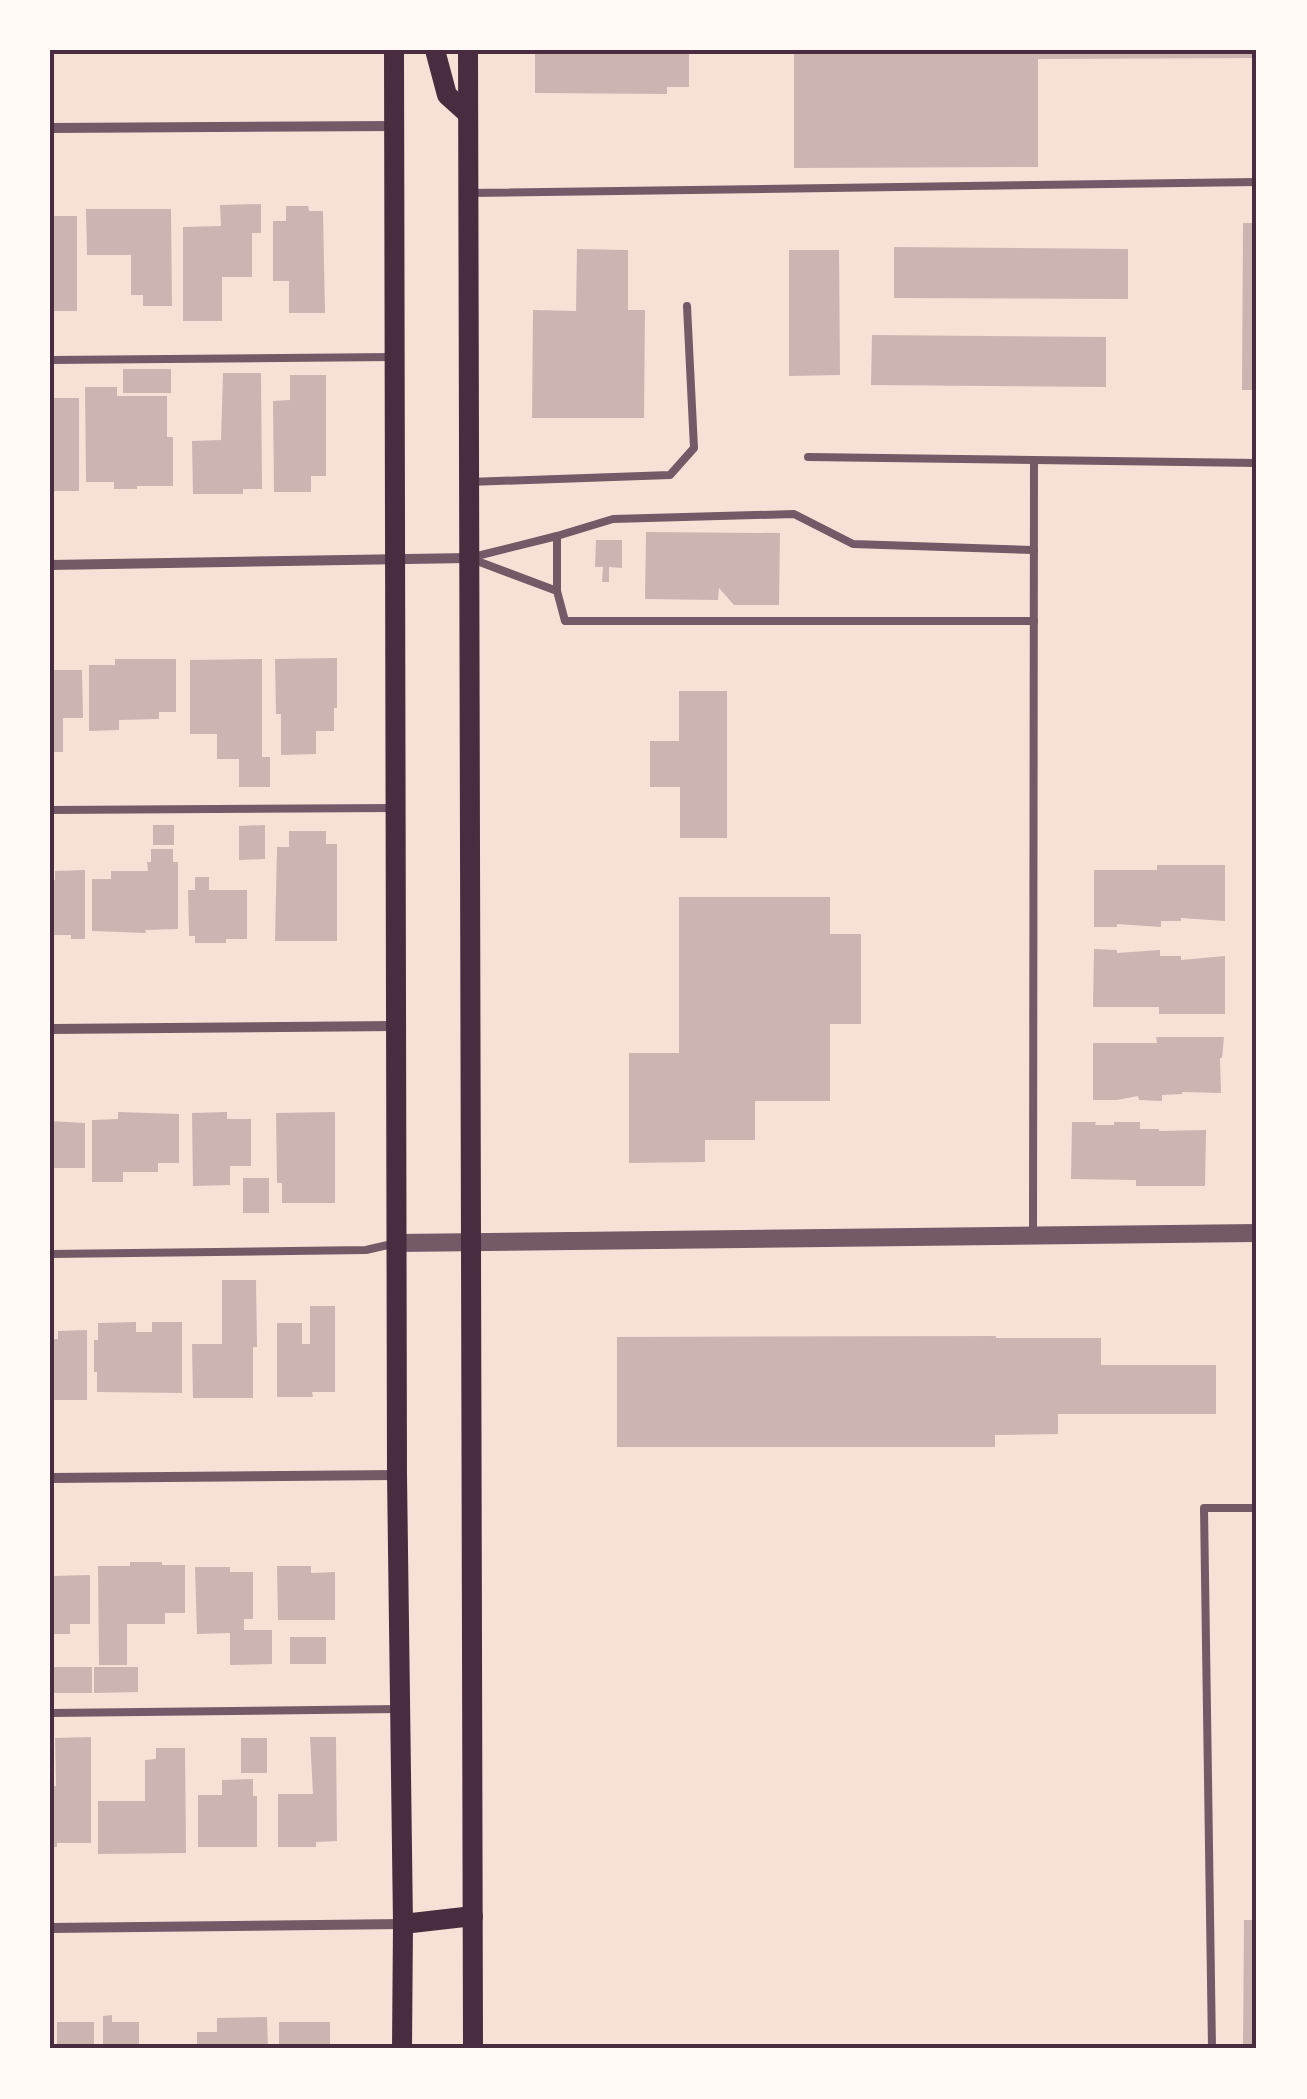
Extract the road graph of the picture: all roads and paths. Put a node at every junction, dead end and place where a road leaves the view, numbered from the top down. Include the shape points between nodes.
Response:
1 (394, 50) edge
2 (434, 50) edge
3 (468, 50) edge
4 (468, 114) junction
5 (394, 126) junction
6 (50, 128) edge
7 (1257, 182) edge
8 (468, 193) junction
9 (688, 306) dead end
10 (394, 358) junction
11 (50, 360) edge
12 (808, 457) dead end
13 (1034, 460) junction
14 (1257, 463) edge
15 (469, 482) junction
16 (556, 536) junction
17 (1034, 550) junction
18 (395, 558) junction
19 (469, 558) junction
20 (50, 565) edge
21 (556, 592) junction
22 (1034, 621) junction
23 (396, 808) junction
24 (50, 810) edge
25 (396, 1026) junction
26 (50, 1029) edge
27 (1257, 1234) edge
28 (1033, 1235) junction
29 (472, 1241) junction
30 (396, 1243) junction
31 (50, 1254) edge
32 (396, 1475) junction
33 (50, 1478) edge
34 (1257, 1508) edge
35 (400, 1710) junction
36 (50, 1713) edge
37 (472, 1916) junction
38 (403, 1924) junction
39 (50, 1928) edge
40 (402, 2049) edge
41 (473, 2049) edge
42 (1212, 2049) edge

1 - 5 main road
2 - 4 main road via 448,94
3 - 4 main road
4 - 8 main road
5 - 6 street
5 - 10 main road
7 - 8 lane
8 - 15 main road
9 - 15 lane via 694,448 670,476
10 - 11 lane
10 - 18 main road
12 - 13 lane
13 - 14 lane
13 - 17 lane
15 - 19 main road
16 - 17 lane via 612,519 794,514 853,544
16 - 19 lane
16 - 21 lane
17 - 22 lane
18 - 19 street
18 - 20 street
18 - 23 main road
19 - 21 lane
19 - 29 main road
21 - 22 lane via 565,622
22 - 28 lane
23 - 24 lane
23 - 25 main road
25 - 26 street
25 - 30 main road
27 - 28 street
28 - 29 street
29 - 30 street
29 - 37 main road
30 - 31 lane via 366,1250
30 - 32 main road
32 - 33 street
32 - 35 main road
34 - 42 lane via 1204,1508
35 - 36 lane
35 - 38 main road
37 - 38 main road
37 - 41 main road
38 - 39 street
38 - 40 main road

